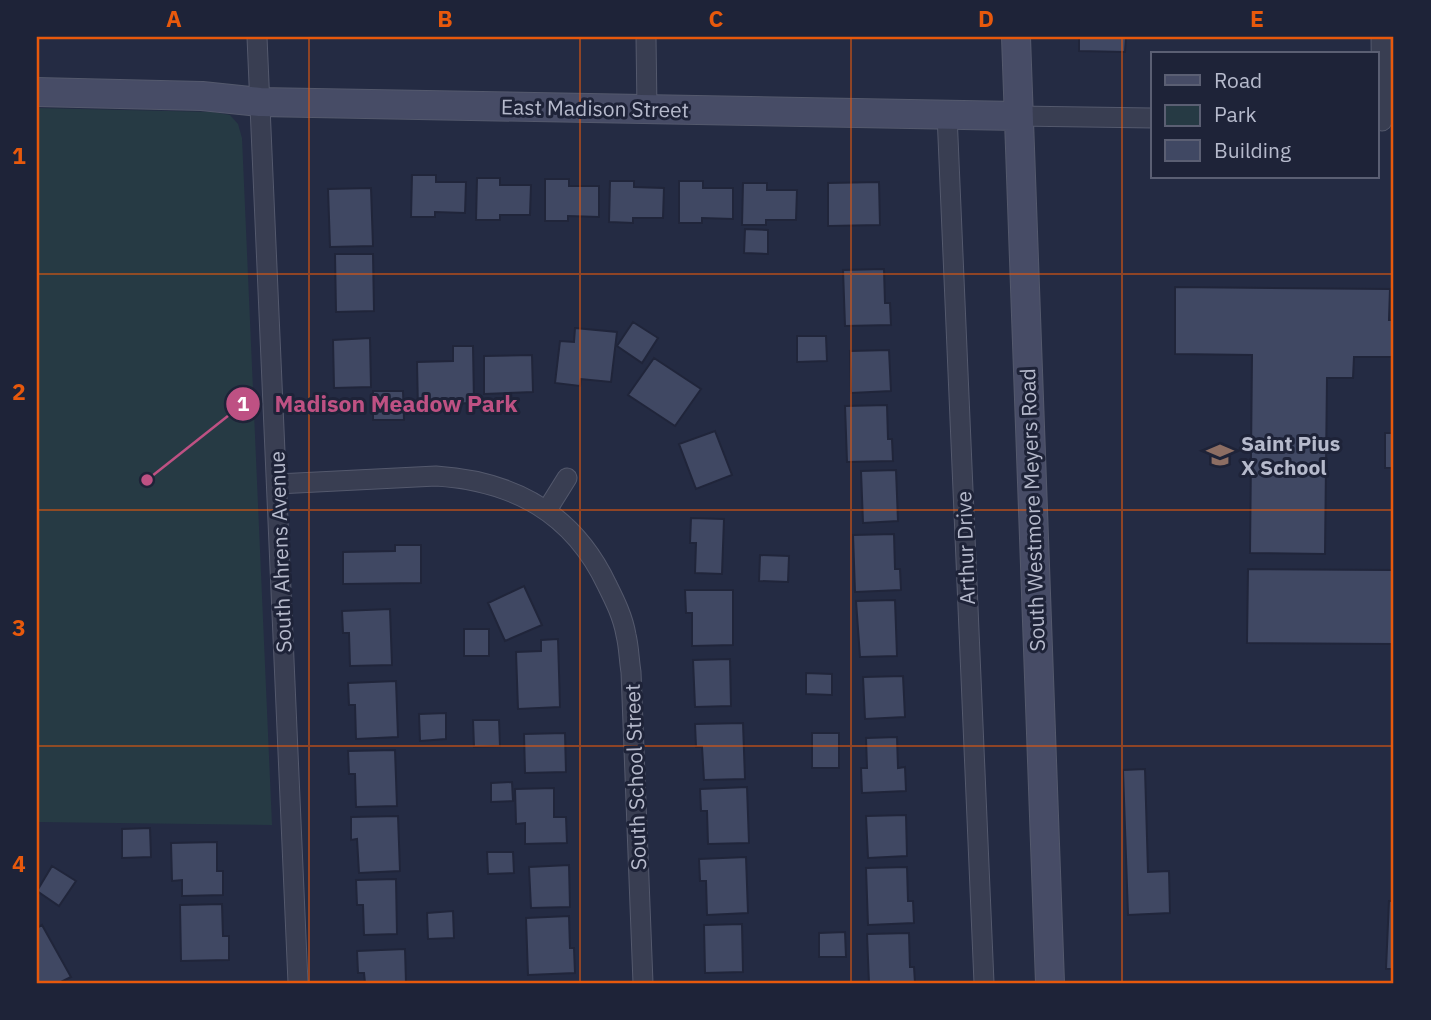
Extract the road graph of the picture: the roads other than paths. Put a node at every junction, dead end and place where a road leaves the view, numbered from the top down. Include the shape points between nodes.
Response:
1 (257, 37) edge
2 (646, 37) edge
3 (1016, 37) edge
4 (1381, 37) edge
5 (37, 92) edge
6 (260, 102) junction
7 (648, 109) junction
8 (947, 114) junction
9 (1017, 116) junction
10 (1151, 118) edge
11 (1384, 121) edge
12 (567, 478) dead end
13 (277, 484) junction
14 (547, 510) junction
15 (298, 983) edge
16 (643, 983) edge
17 (984, 983) edge
18 (1050, 983) edge

1 - 6 street, South Ahrens Avenue
2 - 7 street
3 - 9 street, South Westmore Meyers Road
4 - 11 street
5 - 6 street, East Madison Street
6 - 7 street, East Madison Street
6 - 13 street, South Ahrens Avenue
7 - 8 street, East Madison Street
8 - 9 street, East Madison Street
8 - 17 street, Arthur Drive
9 - 10 street, East Madison Street
9 - 18 street, South Westmore Meyers Road
12 - 14 street
13 - 14 street, South School Street via 453,477 501,487
13 - 15 street, South Ahrens Avenue
14 - 16 street, South School Street via 575,534 602,575 626,635

